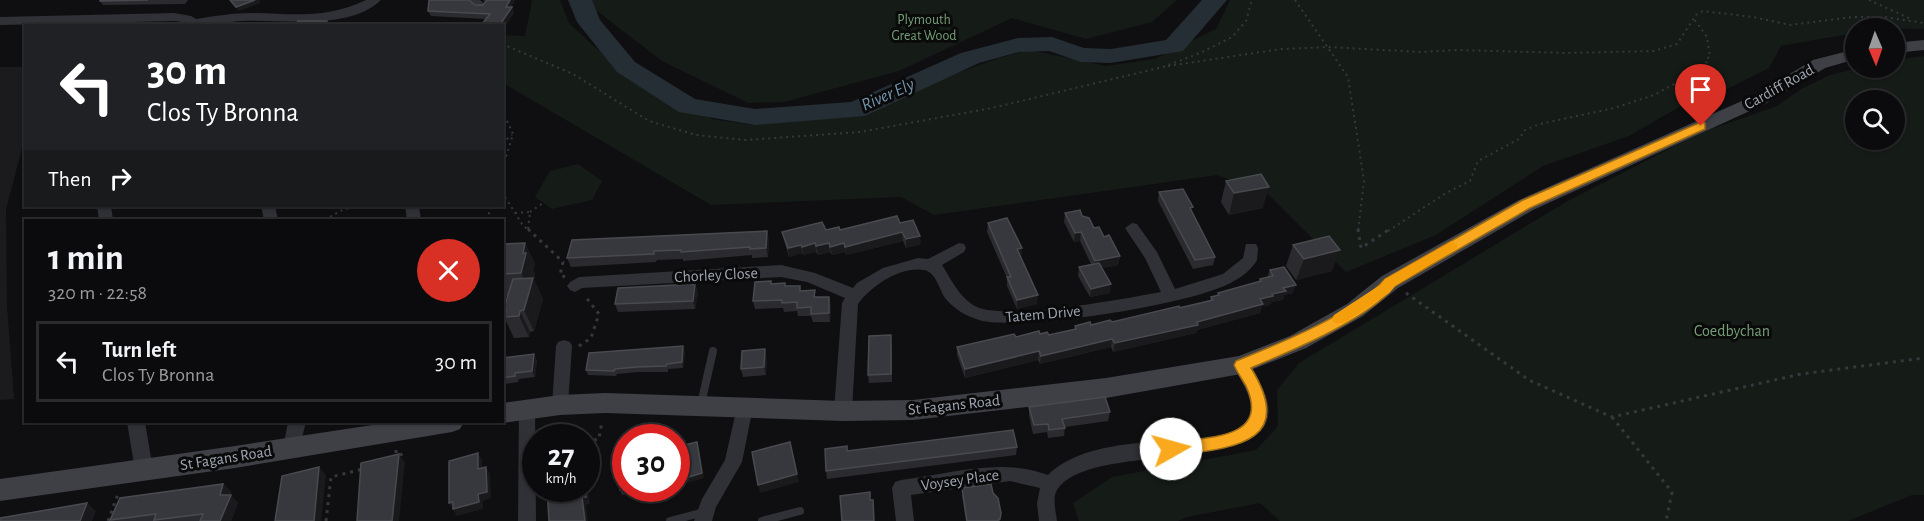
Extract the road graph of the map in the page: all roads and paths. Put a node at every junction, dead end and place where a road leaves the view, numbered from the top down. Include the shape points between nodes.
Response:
1 (375, 0) edge
2 (1252, 0) edge
3 (1295, 0) edge
4 (1869, 0) edge
5 (1693, 19) junction
6 (0, 21) edge
7 (1916, 21) junction
8 (1924, 23) edge
9 (194, 24) edge
10 (504, 45) edge
11 (1924, 45) edge
12 (1905, 47) edge
13 (1328, 48) junction
14 (1845, 57) edge
15 (1163, 67) junction
16 (504, 114) edge
17 (513, 134) junction
18 (504, 141) edge
19 (504, 163) edge
20 (504, 195) edge
21 (543, 203) dead end
22 (353, 207) edge
23 (530, 212) junction
24 (515, 213) junction
25 (327, 219) edge
26 (1132, 228) dead end
27 (528, 230) junction
28 (1251, 248) dead end
29 (959, 249) dead end
30 (930, 265) junction
31 (577, 284) joint
32 (1387, 286) junction
33 (855, 295) junction
34 (1171, 297) junction
35 (588, 303) dead end
36 (583, 345) dead end
37 (564, 346) dead end
38 (713, 351) dead end
39 (1924, 358) edge
40 (1241, 365) junction
41 (605, 403) junction
42 (701, 404) junction
43 (560, 405) junction
44 (745, 407) junction
45 (527, 409) junction
46 (843, 411) junction
47 (504, 413) edge
48 (1612, 417) junction
49 (136, 423) edge
50 (297, 423) edge
51 (445, 423) edge
52 (399, 430) junction
53 (600, 433) edge
54 (292, 448) junction
55 (391, 462) edge
56 (371, 467) edge
57 (135, 472) junction
58 (1050, 484) junction
59 (0, 490) edge
60 (800, 512) dead end
61 (704, 516) edge
62 (525, 520) edge
63 (108, 521) edge
64 (326, 521) edge
65 (669, 521) edge
66 (762, 521) edge
67 (905, 521) edge
68 (1048, 521) edge
69 (1666, 521) edge

1 - 9 street via 325,19 256,17
2 - 15 path via 1246,21 1232,37
3 - 13 path
4 - 7 path
5 - 7 path via 1703,11 1790,25 1852,17
5 - 13 path via 1677,44 1654,51 1420,52
5 - 13 path via 1707,37 1707,66 1654,95 1525,130 1519,139 1478,161 1470,181 1361,248 1358,229 1364,181 1348,77
6 - 9 street via 174,17 188,18
7 - 8 path
10 - 15 path via 573,74 649,121 696,135 746,140 860,132 992,108
11 - 12 street
13 - 15 path via 1281,49
14 - 32 street, Cardiff Road via 1819,64 1758,100 1526,205
16 - 17 path
17 - 18 path
17 - 19 path
20 - 24 path
21 - 23 path
22 - 25 path
23 - 24 path
23 - 27 path
24 - 27 path
26 - 34 street via 1152,255
27 - 31 path via 563,262 560,275
28 - 34 street, Tatem Drive via 1250,261 1228,278
29 - 30 street
30 - 33 street via 888,272
30 - 34 street, Tatem Drive via 937,269 958,302 996,318
31 - 33 street, Chorley Close via 781,271 810,277
32 - 40 street, St Fagans Road via 1355,310 1298,342
32 - 48 path via 1529,380
33 - 46 street via 849,312
35 - 36 path via 599,314 591,338
37 - 43 street
38 - 42 lane
39 - 48 path via 1801,374
40 - 46 street, St Fagans Road via 1130,384 949,407
40 - 58 street via 1257,393 1259,412 1252,430 1230,441 1088,460 1074,465
41 - 42 street, St Fagans Road
41 - 43 street, St Fagans Road
41 - 53 path
42 - 44 street, St Fagans Road
43 - 45 street, St Fagans Road
44 - 46 street, St Fagans Road
44 - 61 street via 733,462
45 - 47 street, St Fagans Road
45 - 62 street
48 - 69 path via 1672,492
49 - 57 street
50 - 54 street
51 - 52 street, St Fagans Road
52 - 54 street, St Fagans Road
52 - 55 path via 396,453 401,453 401,459
54 - 57 street, St Fagans Road
56 - 64 path via 331,477
57 - 59 street, St Fagans Road
57 - 63 path
58 - 67 street, Voysey Place via 1010,473 901,488
58 - 68 street via 1045,501
60 - 66 lane
61 - 65 lane

